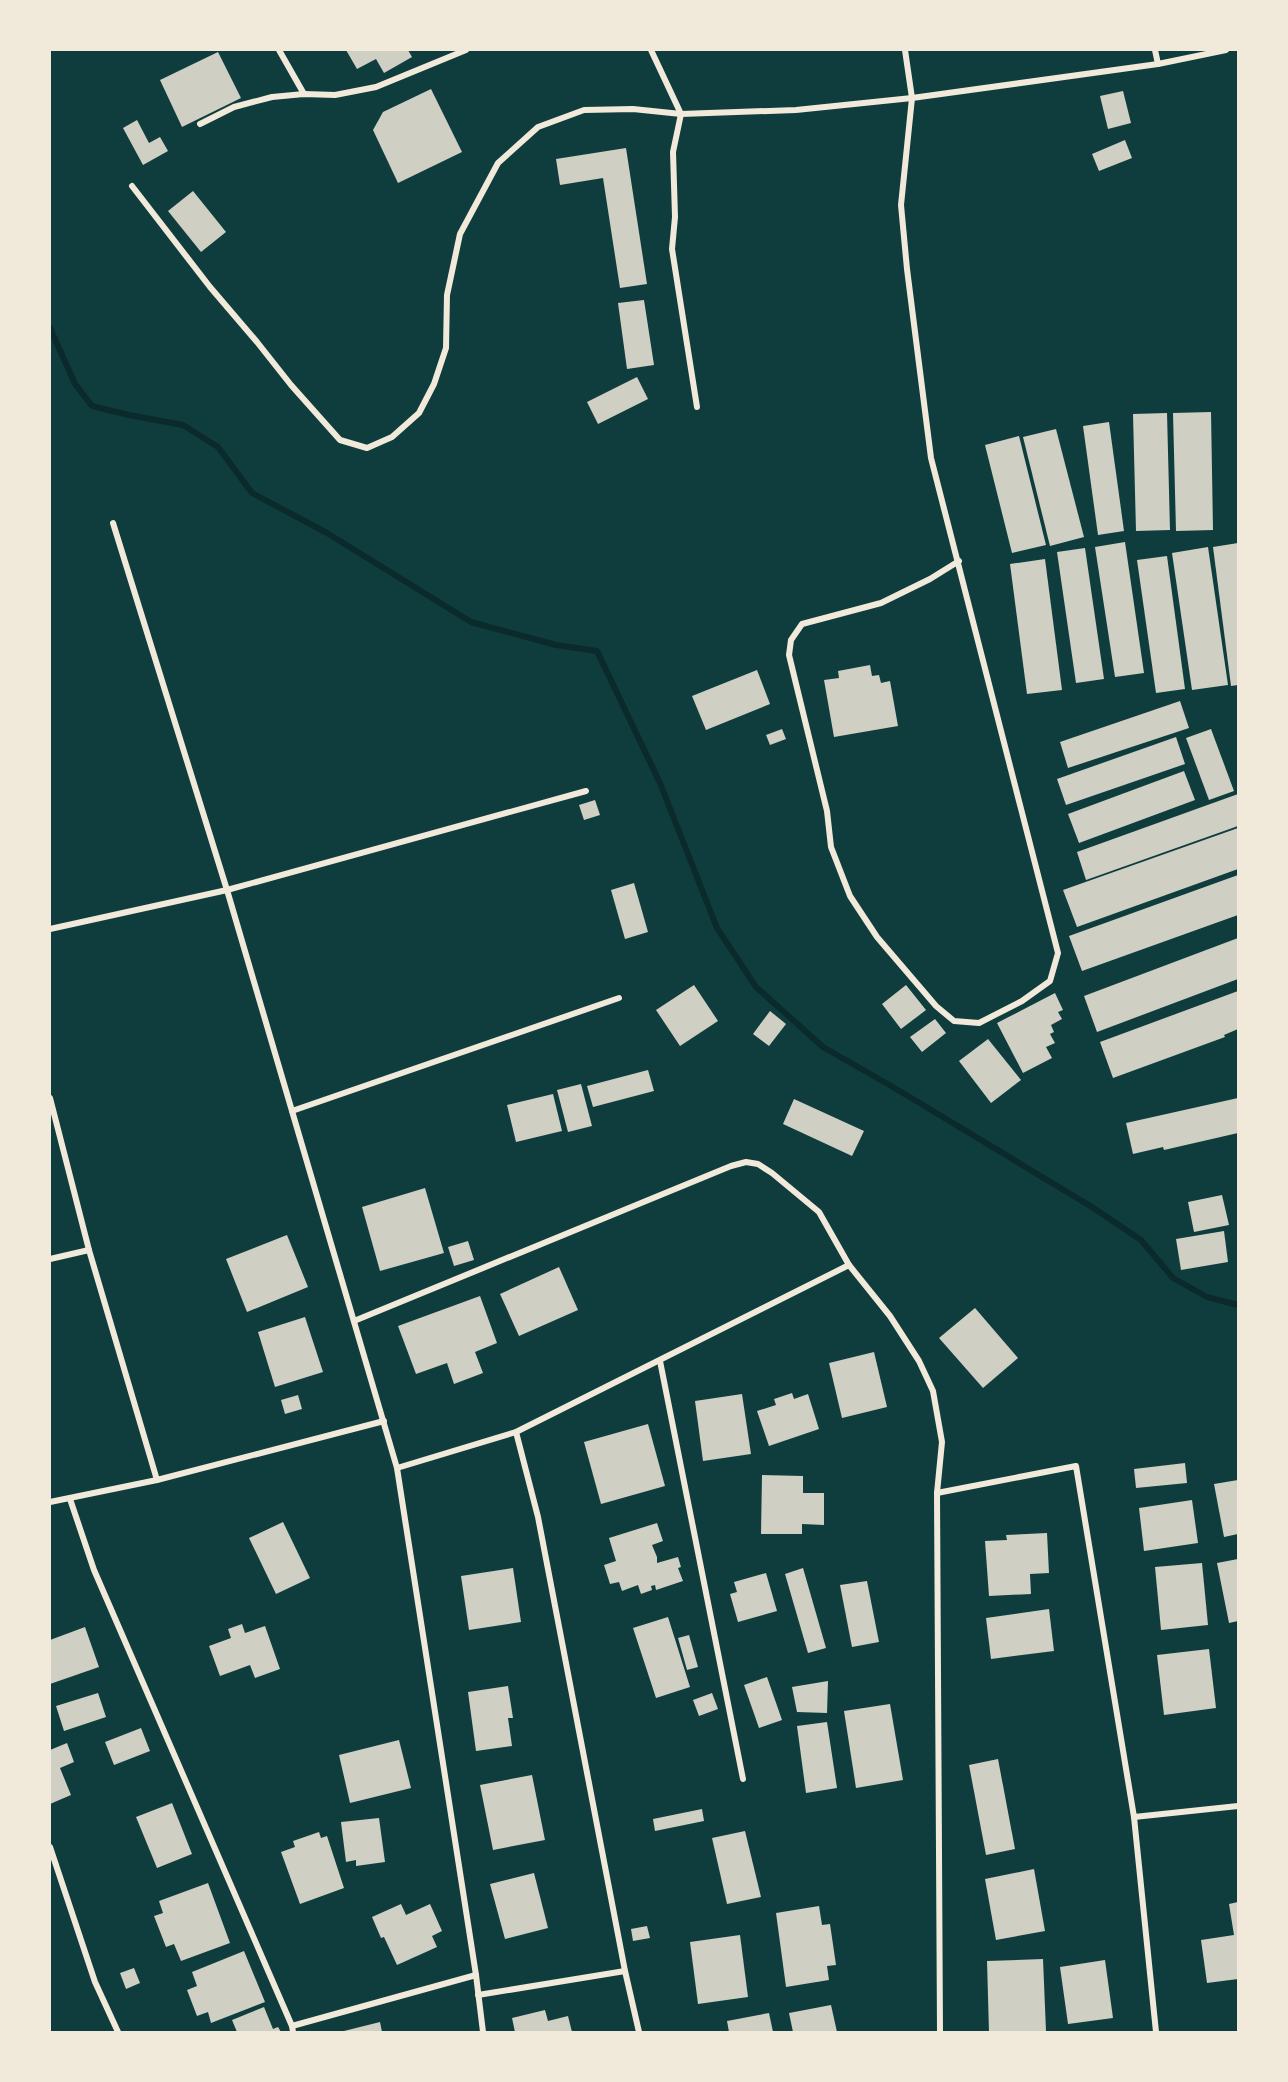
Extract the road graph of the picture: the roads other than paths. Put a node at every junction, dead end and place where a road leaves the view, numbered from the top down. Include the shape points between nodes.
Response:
1 (279, 50) edge
2 (466, 50) edge
3 (651, 50) edge
4 (905, 50) edge
5 (1155, 50) edge
6 (1226, 50) edge
7 (1158, 64) junction
8 (304, 94) junction
9 (912, 98) junction
10 (681, 114) junction
11 (200, 124) dead end
12 (132, 186) dead end
13 (697, 407) dead end
14 (113, 523) dead end
15 (959, 561) junction
16 (586, 791) dead end
17 (227, 890) junction
18 (50, 929) edge
19 (619, 998) dead end
20 (50, 1098) edge
21 (292, 1111) junction
22 (90, 1250) junction
23 (50, 1259) edge
24 (849, 1265) junction
25 (354, 1320) junction
26 (660, 1361) junction
27 (384, 1421) junction
28 (516, 1432) junction
29 (397, 1468) junction
30 (157, 1480) junction
31 (937, 1493) junction
32 (70, 1499) junction
33 (50, 1502) edge
34 (743, 1779) dead end
35 (1239, 1806) edge
36 (1134, 1817) junction
37 (50, 1847) edge
38 (625, 1971) junction
39 (476, 1975) junction
40 (478, 1995) junction
41 (293, 2029) edge
42 (118, 2032) edge
43 (483, 2032) edge
44 (639, 2032) edge
45 (940, 2032) edge
46 (1156, 2032) edge

1 - 8 street
2 - 8 street via 376,87 335,95
3 - 10 street
4 - 9 street
5 - 7 street
6 - 7 street
7 - 9 street
8 - 11 street via 243,105
9 - 10 street via 796,110
9 - 15 street via 901,205 907,269 931,458
10 - 12 street via 633,109 584,110 538,127 498,163 460,234 447,296 446,348 434,384 419,413 392,437 367,448 340,440 210,287
10 - 13 street via 673,152 672,249
14 - 17 street
15 - 15 street via 1058,953 1050,981 979,1023 954,1021 936,1006 877,937 850,897 831,847 827,811 789,656 791,640 802,624 880,603
16 - 17 street
17 - 18 street
17 - 21 street
19 - 21 street
20 - 22 street
21 - 25 street
22 - 23 street
22 - 30 street
24 - 25 street via 819,1212 759,1164 746,1162
24 - 26 street
24 - 31 street via 890,1316 933,1391 942,1442
25 - 27 street
26 - 28 street
26 - 34 street
27 - 29 street
27 - 30 street
28 - 29 street
28 - 38 street via 537,1517
29 - 39 street
30 - 32 street
31 - 36 street via 1076,1466
31 - 45 street
32 - 33 street
32 - 41 street via 94,1570
35 - 36 street
36 - 46 street
37 - 42 street via 95,1982
38 - 40 street
38 - 44 street
39 - 40 street
39 - 41 street
40 - 43 street

